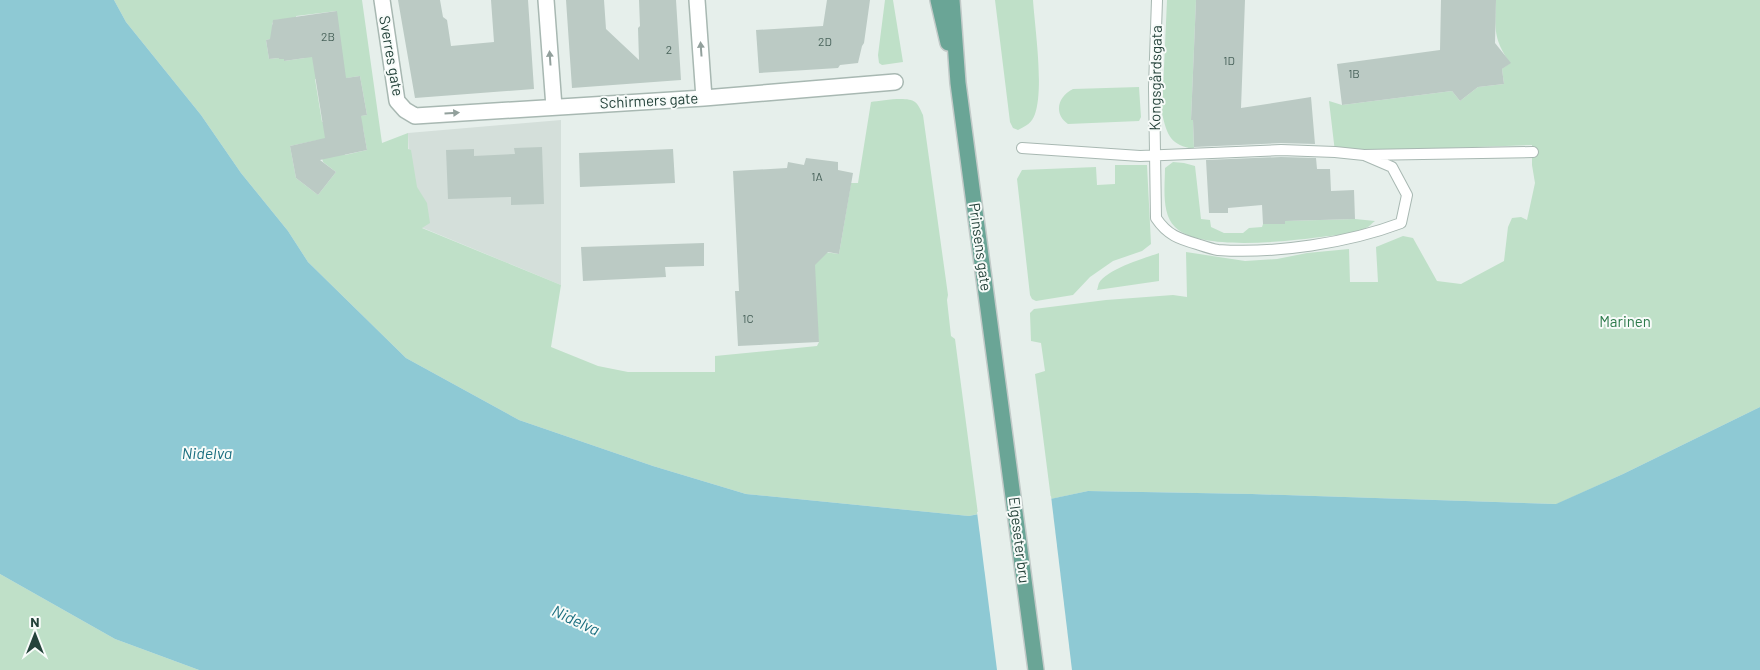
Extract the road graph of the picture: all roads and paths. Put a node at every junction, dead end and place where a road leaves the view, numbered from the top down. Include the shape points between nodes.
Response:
1 (382, 0) edge
2 (546, 0) edge
3 (698, 0) edge
4 (938, 0) edge
5 (952, 0) edge
6 (1157, 0) edge
7 (895, 82) dead end
8 (958, 83) junction
9 (704, 98) junction
10 (554, 107) junction
11 (405, 110) joint
12 (1022, 148) dead end
13 (1533, 152) dead end
14 (1364, 155) junction
15 (1154, 156) junction
16 (1002, 410) joint
17 (1036, 670) edge

1 - 11 street, Sverres gate via 397,101
10 -> 2 street
9 -> 3 street
4 - 8 main road, Prinsens gate
5 - 8 main road, Prinsens gate
6 - 15 lane, Kongsgårdsgata
7 - 9 street, Schirmers gate
8 - 16 main road, Prinsens gate
9 - 10 street, Schirmers gate
11 -> 10 street, Schirmers gate via 415,116
12 - 15 lane
13 - 14 lane
14 - 15 lane via 1281,150
14 - 15 lane, Kongsgårdsgata via 1392,167 1407,195 1401,223 1376,233 1310,246 1217,250 1176,237 1162,228 1156,218
16 - 17 main road, Elgeseter bru

